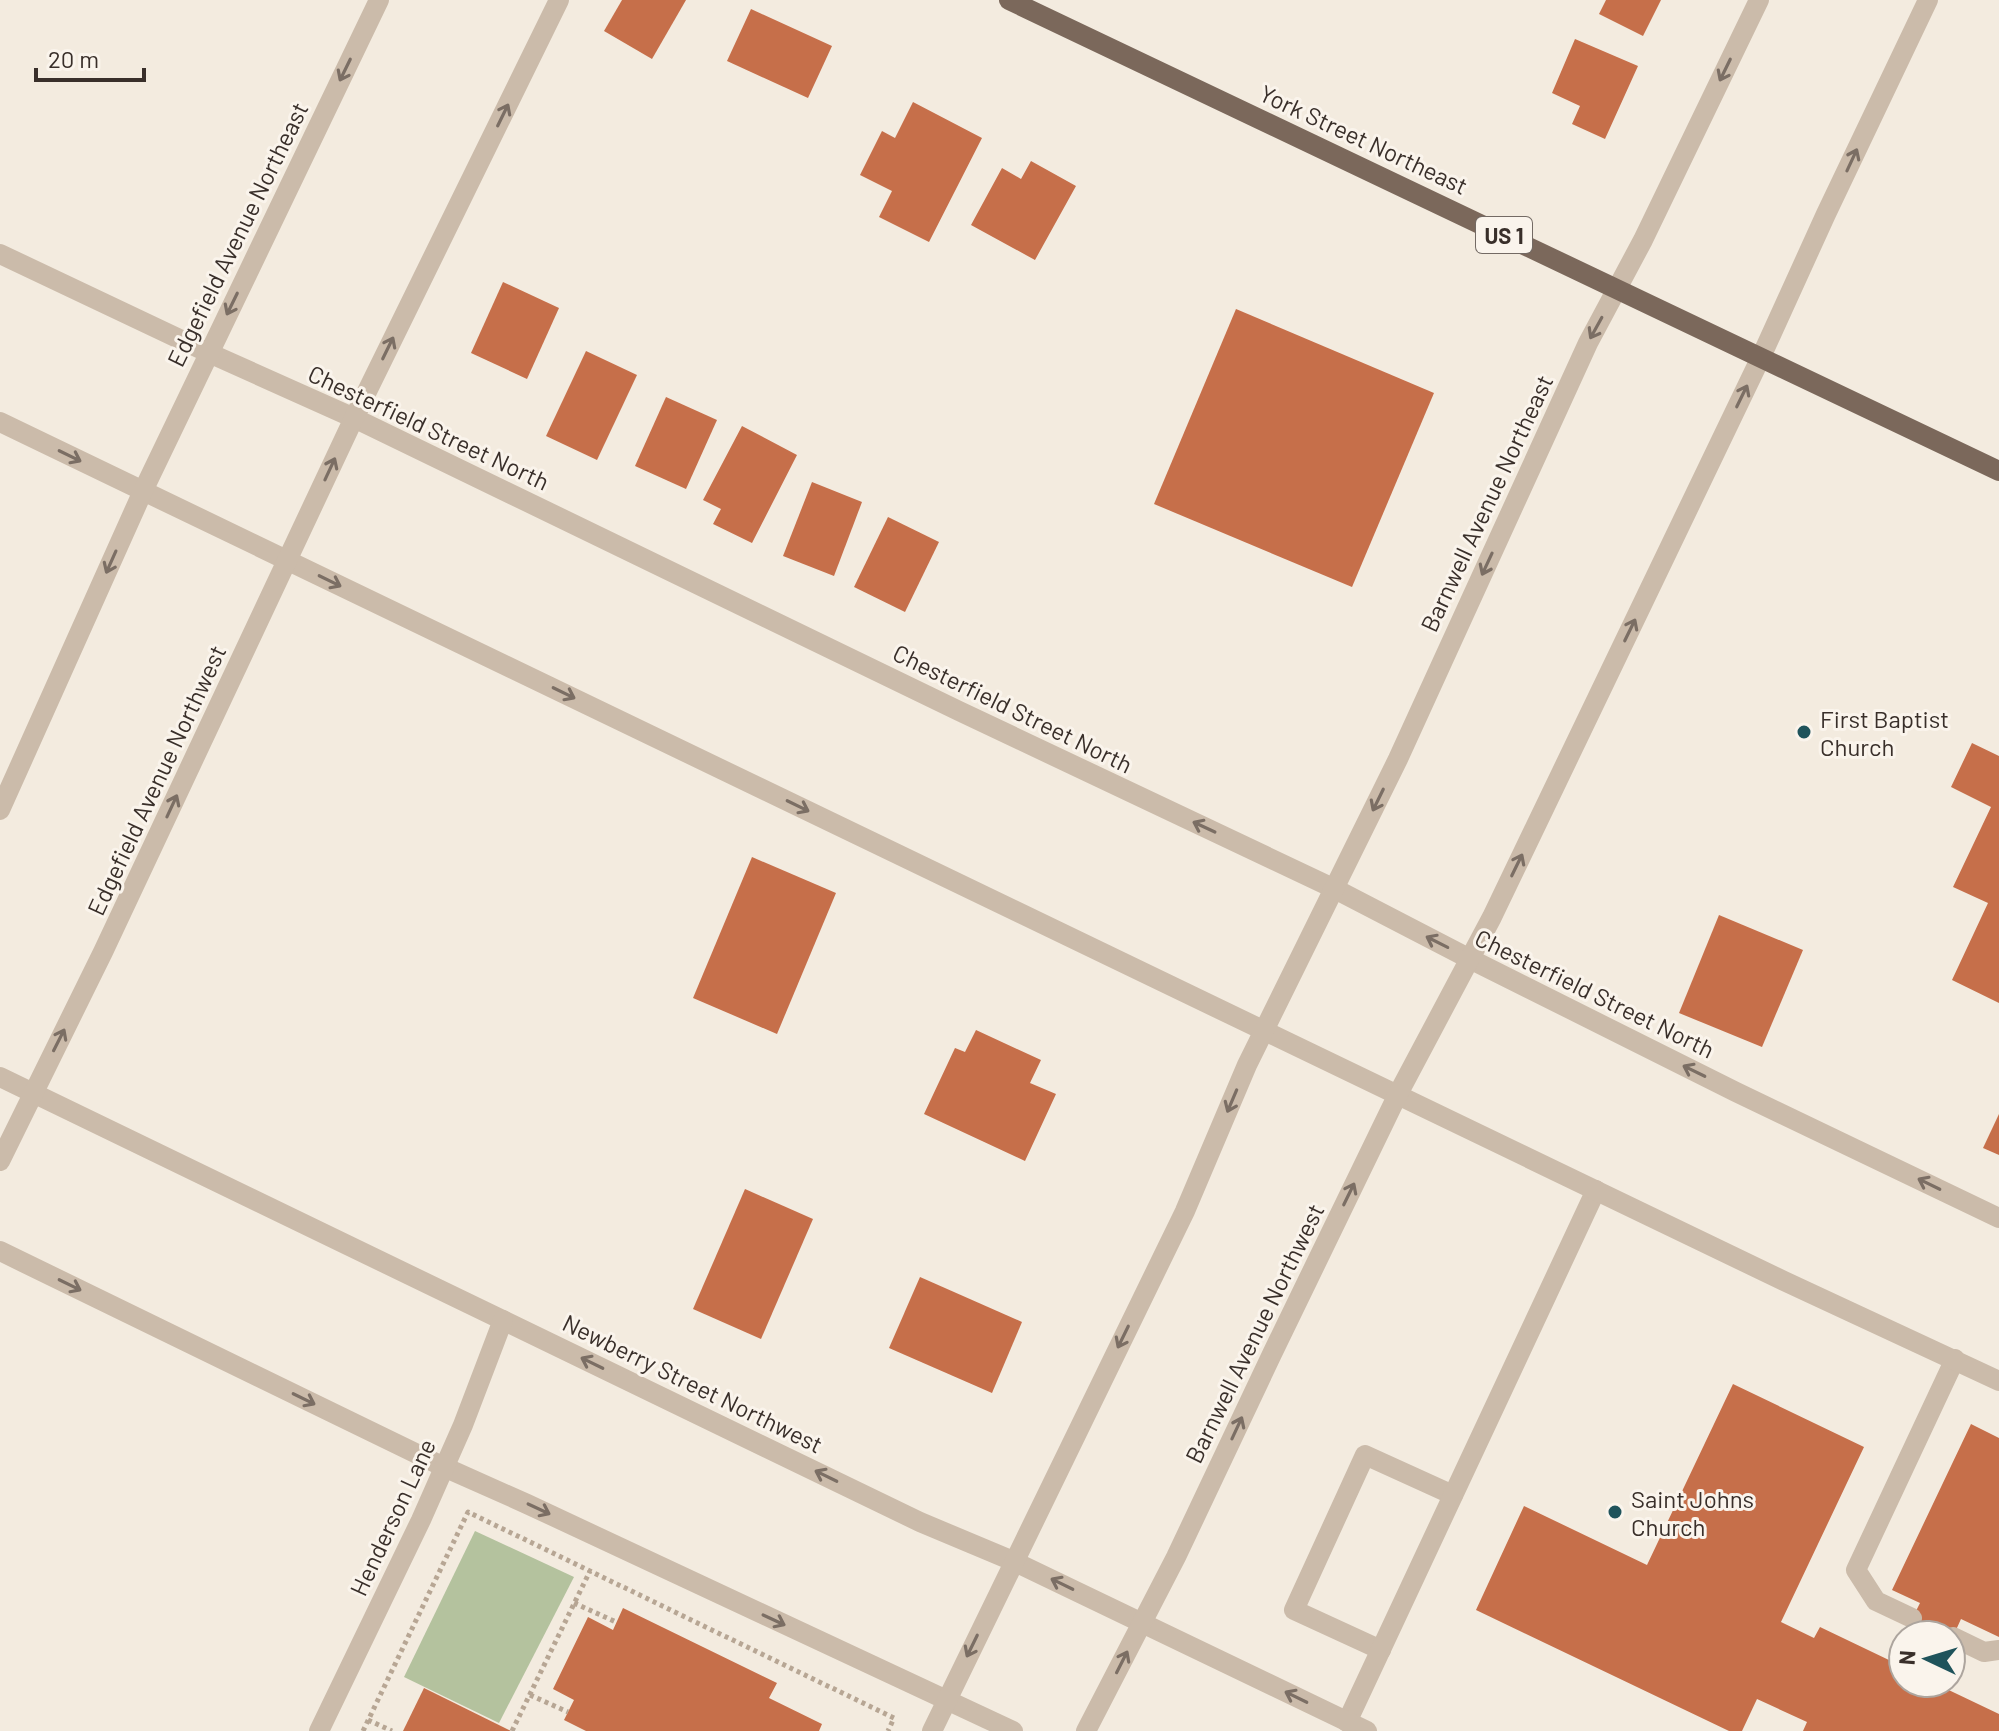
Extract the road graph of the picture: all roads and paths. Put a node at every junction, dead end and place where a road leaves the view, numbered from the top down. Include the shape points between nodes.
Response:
1 (379, 0) edge
2 (559, 0) edge
3 (1009, 0) edge
4 (1759, 0) edge
5 (1928, 0) edge
6 (0, 254) edge
7 (1618, 289) junction
8 (209, 353) junction
9 (1761, 357) junction
10 (354, 418) junction
11 (0, 422) edge
12 (1999, 471) edge
13 (143, 491) junction
14 (288, 561) junction
15 (0, 810) edge
16 (1335, 889) junction
17 (1470, 959) junction
18 (1265, 1030) junction
19 (0, 1077) edge
20 (33, 1091) junction
21 (1398, 1094) junction
22 (0, 1161) edge
23 (1596, 1190) junction
24 (1999, 1218) edge
25 (0, 1251) edge
26 (503, 1320) junction
27 (1955, 1359) junction
28 (1999, 1381) edge
29 (444, 1467) junction
30 (1453, 1495) junction
31 (1013, 1561) junction
32 (590, 1571) junction
33 (574, 1603) junction
34 (1912, 1618) dead end
35 (616, 1622) dead end
36 (1142, 1623) junction
37 (1967, 1644) edge
38 (1381, 1650) junction
39 (1999, 1650) edge
40 (530, 1695) junction
41 (946, 1701) junction
42 (568, 1712) dead end
43 (368, 1720) junction
44 (1347, 1722) junction
45 (319, 1731) edge
46 (363, 1731) edge
47 (392, 1731) edge
48 (512, 1731) edge
49 (888, 1731) edge
50 (932, 1731) edge
51 (1013, 1731) edge
52 (1086, 1731) edge
53 (1367, 1731) edge

1 -> 8 street, Edgefield Avenue Northeast
10 -> 2 street
3 - 7 main road, York Street Northeast / US 1
4 -> 7 street, Barnwell Avenue Northeast
9 -> 5 street
6 - 8 street, Chesterfield Street North
7 - 9 main road, York Street Northeast / US 1
7 -> 16 street, Barnwell Avenue Northeast via 1588,343
8 - 10 street, Chesterfield Street North
8 - 13 street, Edgefield Avenue Northeast
9 - 12 main road, York Street Northeast / US 1
17 -> 9 street
14 -> 10 street, Edgefield Avenue Northwest
16 -> 10 street, Chesterfield Street North
11 -> 13 street
13 - 14 street
13 -> 15 street
14 -> 18 street
20 -> 14 street, Edgefield Avenue Northwest
17 -> 16 street, Chesterfield Street North
16 - 18 street, Barnwell Avenue Northeast
17 - 21 street, Barnwell Avenue Northwest
24 -> 17 street, Chesterfield Street North
18 - 21 street
18 -> 31 street via 1185,1211
19 - 20 street, Newberry Street Northwest
20 - 22 street, Edgefield Avenue Northwest
20 - 26 street, Newberry Street Northwest
21 - 23 street
36 -> 21 street, Barnwell Avenue Northwest
23 - 27 street
23 - 30 street
25 -> 29 street
26 - 29 street, Henderson Lane
31 -> 26 street, Newberry Street Northwest via 920,1522
27 - 28 street
27 - 34 street via 1856,1570 1876,1601
29 -> 41 street
29 - 45 street, Henderson Lane
30 - 38 street
30 - 38 street via 1365,1455 1294,1610
36 -> 31 street, Newberry Street Northwest
31 -> 41 street
32 - 33 path
32 - 43 path via 468,1512
32 - 49 path via 894,1718
33 - 35 path
33 - 40 path
44 -> 36 street, Newberry Street Northwest
52 -> 36 street, Barnwell Avenue Northwest
37 - 39 street via 1984,1652
38 - 44 street
40 - 42 path
40 - 48 path
41 - 50 street
41 - 51 street
43 - 46 path
43 - 47 path
44 - 53 street, Newberry Street Northwest

